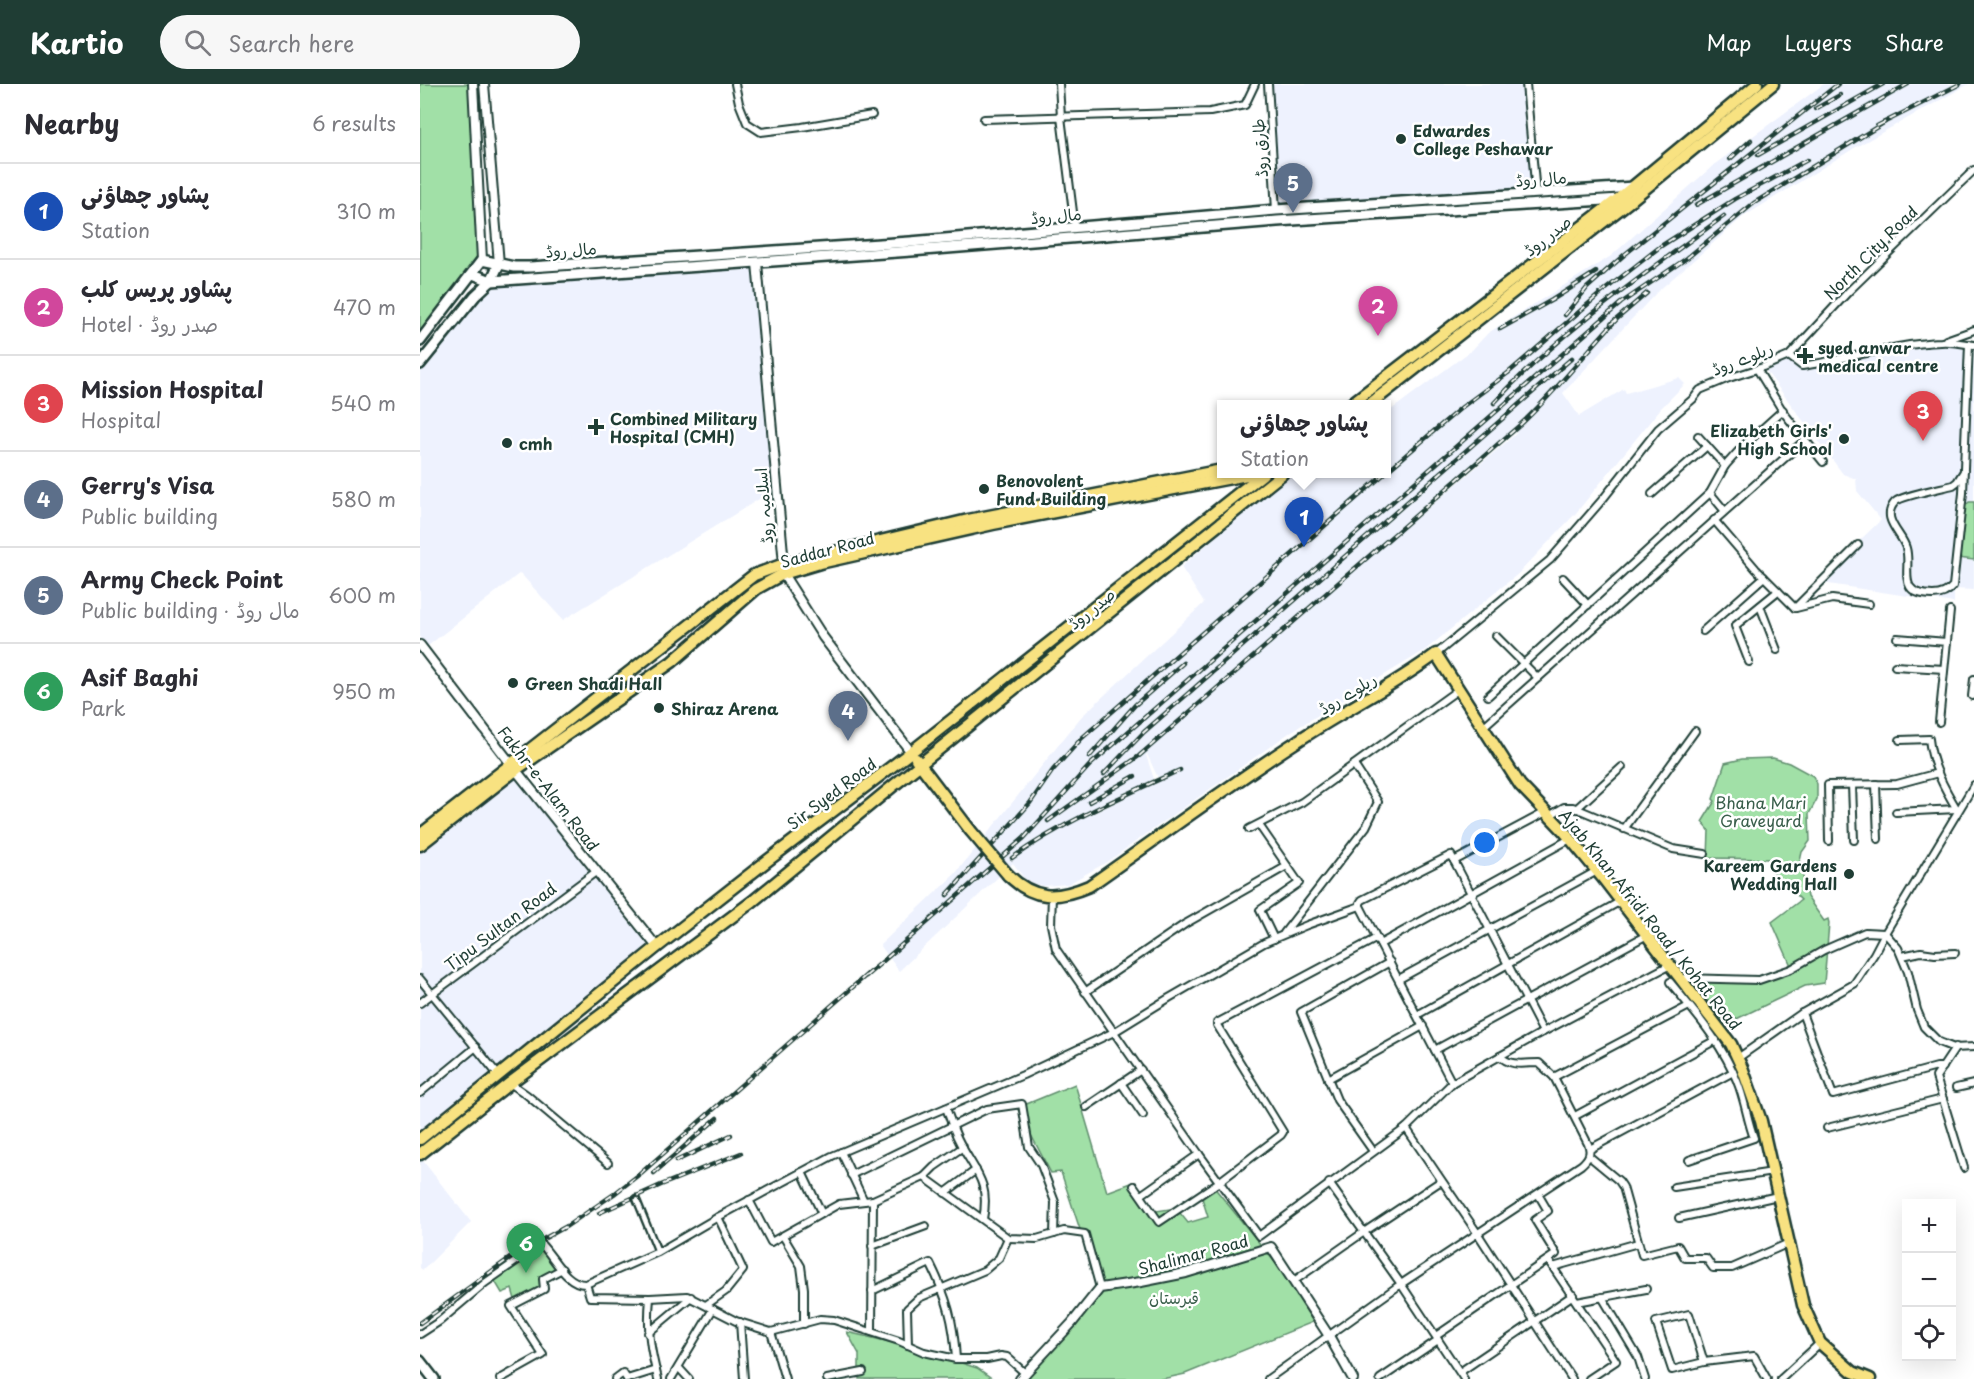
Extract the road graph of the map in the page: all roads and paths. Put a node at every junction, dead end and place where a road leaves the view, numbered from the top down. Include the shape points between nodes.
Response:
1 (473, 84) edge
2 (484, 84) edge
3 (735, 84) edge
4 (1059, 84) edge
5 (1255, 84) edge
6 (1268, 84) edge
7 (1526, 84) edge
8 (1757, 84) edge
9 (1773, 84) edge
10 (872, 115) dead end
11 (1061, 117) junction
12 (984, 119) dead end
13 (1974, 170) edge
14 (1633, 192) junction
15 (1536, 194) junction
16 (1618, 199) junction
17 (1276, 210) junction
18 (1277, 221) junction
19 (1075, 228) junction
20 (911, 246) junction
21 (757, 257) junction
22 (483, 260) junction
23 (499, 264) junction
24 (473, 274) junction
25 (491, 281) junction
26 (1974, 330) edge
27 (420, 341) edge
28 (1944, 341) junction
29 (1971, 345) edge
30 (1789, 356) junction
31 (420, 364) edge
32 (1756, 369) junction
33 (1357, 400) edge
34 (1376, 400) edge
35 (1783, 410) junction
36 (1698, 435) dead end
37 (1805, 440) junction
38 (1707, 446) junction
39 (1823, 462) dead end
40 (1725, 466) junction
41 (1964, 471) junction
42 (1217, 472) edge
43 (1217, 477) edge
44 (1203, 478) junction
45 (1258, 478) edge
46 (1277, 478) edge
47 (1652, 494) dead end
48 (1710, 494) junction
49 (1725, 510) junction
50 (1714, 520) junction
51 (1858, 545) dead end
52 (783, 569) junction
53 (1764, 577) junction
54 (1563, 578) dead end
55 (1778, 591) junction
56 (1869, 604) dead end
57 (1588, 605) junction
58 (1760, 606) junction
59 (1795, 608) junction
60 (1950, 611) dead end
61 (1703, 631) dead end
62 (1496, 636) dead end
63 (1897, 639) dead end
64 (1947, 642) junction
65 (420, 645) edge
66 (1778, 650) dead end
67 (1436, 654) junction
68 (1749, 662) dead end
69 (1524, 663) junction
70 (1895, 666) dead end
71 (1944, 669) junction
72 (1538, 678) junction
73 (1974, 679) edge
74 (1459, 689) junction
75 (1488, 696) dead end
76 (1972, 696) dead end
77 (1939, 722) dead end
78 (1483, 727) junction
79 (1695, 731) dead end
80 (1900, 740) dead end
81 (911, 752) junction
82 (920, 765) junction
83 (1354, 765) junction
84 (514, 766) junction
85 (1622, 767) dead end
86 (1938, 773) junction
87 (1876, 784) junction
88 (1852, 785) junction
89 (1974, 785) edge
90 (1576, 809) junction
91 (1957, 810) junction
92 (1896, 812) dead end
93 (1548, 814) junction
94 (1258, 825) junction
95 (1249, 829) dead end
96 (1624, 829) junction
97 (420, 835) edge
98 (1570, 838) junction
99 (1878, 839) dead end
100 (1854, 840) dead end
101 (1829, 841) dead end
102 (420, 845) edge
103 (1705, 854) dead end
104 (1454, 861) junction
105 (1287, 866) junction
106 (597, 871) junction
107 (1597, 871) junction
108 (1471, 893) junction
109 (1052, 896) junction
110 (1621, 901) junction
111 (1360, 906) junction
112 (1490, 929) junction
113 (1885, 933) junction
114 (1647, 935) junction
115 (1282, 936) junction
116 (1274, 939) junction
117 (1378, 941) junction
118 (657, 947) junction
119 (1955, 953) dead end
120 (1902, 956) junction
121 (1390, 962) junction
122 (1508, 964) junction
123 (1670, 965) junction
124 (420, 979) edge
125 (1399, 979) junction
126 (1675, 980) junction
127 (1085, 992) junction
128 (433, 994) junction
129 (1527, 1000) junction
130 (420, 1004) edge
131 (1689, 1006) junction
132 (1802, 1013) junction
133 (1417, 1015) junction
134 (1423, 1026) junction
135 (1114, 1032) junction
136 (1544, 1032) junction
137 (1716, 1040) junction
138 (476, 1047) junction
139 (1956, 1047) junction
140 (1974, 1047) edge
141 (1435, 1050) junction
142 (1500, 1056) junction
143 (1738, 1058) junction
144 (1943, 1067) junction
145 (1141, 1070) junction
146 (1733, 1072) junction
147 (500, 1076) junction
148 (1554, 1077) junction
149 (1328, 1079) junction
150 (510, 1083) junction
151 (1121, 1083) junction
152 (1452, 1083) junction
153 (1974, 1084) edge
154 (1956, 1088) dead end
155 (420, 1093) edge
156 (1943, 1099) junction
157 (1086, 1107) dead end
158 (946, 1108) junction
159 (1143, 1115) dead end
160 (1575, 1116) junction
161 (953, 1125) junction
162 (1406, 1128) junction
163 (1827, 1128) dead end
164 (420, 1139) edge
165 (963, 1147) junction
166 (1373, 1151) junction
167 (841, 1152) junction
168 (1589, 1153) junction
169 (420, 1154) edge
170 (1199, 1154) junction
171 (1689, 1160) dead end
172 (608, 1163) dead end
173 (1964, 1168) dead end
174 (976, 1170) junction
175 (802, 1172) junction
176 (1773, 1172) junction
177 (851, 1174) junction
178 (924, 1177) junction
179 (1441, 1180) junction
180 (1220, 1182) junction
181 (1329, 1183) junction
182 (1134, 1186) dead end
183 (1674, 1187) dead end
184 (945, 1193) junction
185 (1538, 1194) junction
186 (1141, 1195) junction
187 (1778, 1196) junction
188 (636, 1198) dead end
189 (749, 1200) junction
190 (873, 1200) junction
191 (864, 1201) junction
192 (822, 1214) junction
193 (718, 1217) junction
194 (1679, 1218) dead end
195 (983, 1219) junction
196 (927, 1226) dead end
197 (1364, 1232) junction
198 (1054, 1234) junction
199 (1478, 1234) junction
200 (783, 1236) junction
201 (1008, 1238) junction
202 (1638, 1243) junction
203 (1789, 1243) junction
204 (872, 1246) junction
205 (658, 1252) junction
206 (1548, 1260) junction
207 (1553, 1267) junction
208 (562, 1269) junction
209 (1294, 1281) junction
210 (586, 1284) junction
211 (1401, 1284) junction
212 (1511, 1285) junction
213 (942, 1287) junction
214 (1100, 1288) junction
215 (1646, 1289) dead end
216 (872, 1291) junction
217 (1573, 1295) junction
218 (1602, 1297) junction
219 (650, 1298) junction
220 (691, 1298) junction
221 (1577, 1302) junction
222 (710, 1307) junction
223 (1534, 1321) junction
224 (740, 1322) junction
225 (804, 1324) junction
226 (771, 1332) junction
227 (872, 1332) junction
228 (648, 1333) junction
229 (420, 1334) edge
230 (1329, 1336) junction
231 (1437, 1338) junction
232 (1820, 1343) junction
233 (908, 1345) junction
234 (956, 1359) junction
235 (420, 1361) edge
236 (1704, 1362) junction
237 (679, 1368) junction
238 (656, 1370) junction
239 (862, 1372) dead end
240 (1460, 1372) junction
241 (1023, 1376) edge
242 (434, 1379) edge
243 (500, 1379) edge
244 (615, 1379) edge
245 (627, 1379) edge
246 (658, 1379) edge
247 (670, 1379) edge
248 (689, 1379) edge
249 (744, 1379) edge
250 (785, 1379) edge
251 (827, 1379) edge
252 (1269, 1379) edge
253 (1353, 1379) edge
254 (1380, 1379) edge
255 (1464, 1379) edge
256 (1572, 1379) edge
257 (1588, 1379) edge
258 (1646, 1379) edge
259 (1767, 1379) edge
260 (1781, 1379) edge
261 (1870, 1379) edge

1 - 22 street
2 - 23 street
3 - 10 street via 747,123 761,132
4 - 11 street
5 - 11 street via 1245,105 1210,111
6 - 17 street, طارق روڈ
7 - 15 street
8 - 14 main road, صدر روڈ
9 - 14 main road, صدر روڈ via 1649,185
11 - 12 street
11 - 19 street
13 - 30 street, North City Road via 1848,292
14 - 15 main road, مال روڈ
14 - 16 main road, صدر روڈ
14 - 34 main road, صدر روڈ
15 - 17 main road, مال روڈ
16 - 18 main road, مال روڈ
16 - 33 main road, صدر روڈ
17 - 18 main road
17 - 19 main road, مال روڈ
18 - 20 main road, مال روڈ
19 - 20 main road, مال روڈ
20 - 21 main road, مال روڈ
21 - 23 main road, مال روڈ via 530,267
21 - 25 main road, مال روڈ
21 - 52 street, اسلامیہ روڈ
22 - 23 main road, مال روڈ
22 - 24 main road
23 - 25 main road
24 - 25 main road, مال روڈ
24 - 27 main road
25 - 31 main road
26 - 28 street
28 - 29 street
28 - 30 street via 1895,346 1802,366
29 - 41 street
30 - 32 street, ریلوے روڈ
32 - 35 street
32 - 67 street, ریلوے روڈ via 1700,390 1658,429 1550,560
35 - 37 street
35 - 40 street
36 - 38 street
37 - 39 street
37 - 49 street
38 - 40 street
38 - 47 street
40 - 48 street
41 - 41 street via 1953,485 1899,499 1892,507 1891,521 1906,549 1906,579 1917,592 1936,595 1953,586
42 - 44 main road, Saddar Road
43 - 44 main road, Saddar Road
44 - 52 main road, Saddar Road via 968,520
45 - 81 main road, Sir Syed Road
46 - 82 main road, صدر روڈ
48 - 49 street
48 - 57 street
49 - 50 street
50 - 53 street
50 - 72 street
51 - 59 street
52 - 81 street, اسلامیہ روڈ via 823,637
52 - 84 main road, Saddar Road via 672,662
52 - 84 main road, Saddar Road via 754,575
53 - 55 street
53 - 61 street
54 - 57 street
55 - 58 street
55 - 59 street
56 - 59 street via 1832,599
57 - 69 street
58 - 66 street
58 - 68 street via 1735,626
60 - 64 street
62 - 69 street
63 - 64 street
64 - 71 street
65 - 84 street, Fakhr-e-Alam Road
67 - 74 main road, Ajab Khan Afridi Road / Kohat Road
67 - 109 main road, ریلوے روڈ via 1217,794 1089,886
69 - 72 street
69 - 75 street
70 - 71 street
71 - 77 street
72 - 78 street
73 - 76 street
74 - 78 main road, Ajab Khan Afridi Road / Kohat Road
74 - 83 street
78 - 93 main road, Ajab Khan Afridi Road / Kohat Road via 1520,785
79 - 96 street
80 - 86 street via 1929,739
81 - 82 main road
81 - 118 main road, Sir Syed Road
82 - 109 main road, bridge via 1008,875 1037,894
82 - 150 main road, صدر روڈ via 753,901
83 - 94 street via 1302,802
83 - 115 street via 1378,801 1366,827
84 - 97 main road, Saddar Road
84 - 102 main road, Saddar Road
84 - 106 street, Fakhr-e-Alam Road
85 - 90 street
86 - 87 street via 1897,784
86 - 91 street
87 - 88 street
87 - 99 street
88 - 100 street
88 - 101 street via 1828,785
89 - 91 street
90 - 93 street via 1564,807
90 - 96 street
91 - 92 street
91 - 113 street
93 - 98 main road, Ajab Khan Afridi Road / Kohat Road
93 - 104 street
94 - 95 street
94 - 105 street
96 - 103 street via 1673,849
98 - 107 main road, Ajab Khan Afridi Road / Kohat Road
98 - 108 street
104 - 108 street
104 - 111 street via 1448,855 1362,900
105 - 116 street via 1299,883 1260,910
105 - 127 street via 1185,924
106 - 118 street, Fakhr-e-Alam Road
106 - 128 street, Tipu Sultan Road
107 - 110 main road, Ajab Khan Afridi Road / Kohat Road
107 - 112 street
108 - 112 street
108 - 117 street
109 - 127 street via 1051,925 1056,949
110 - 114 main road, Ajab Khan Afridi Road / Kohat Road
110 - 122 street
111 - 115 street
111 - 117 street
112 - 122 street
112 - 125 street
113 - 120 street
113 - 126 street via 1865,932 1791,969 1759,980
113 - 132 street via 1854,984
114 - 123 main road, Ajab Khan Afridi Road / Kohat Road
114 - 129 street
115 - 116 street
116 - 135 street
117 - 121 street
117 - 180 street via 1217,1023 1282,1132
118 - 147 main road, Sir Syed Road
119 - 120 street
120 - 139 street via 1924,1027 1940,1042
121 - 125 street
121 - 149 street via 1301,1012
122 - 129 street
122 - 133 street
123 - 126 main road, Ajab Khan Afridi Road / Kohat Road
123 - 136 street
124 - 128 street
125 - 133 street
126 - 131 street
126 - 143 main road, Ajab Khan Afridi Road / Kohat Road via 1731,1044
127 - 135 street
128 - 130 street, Tipu Sultan Road
128 - 138 street
129 - 136 street
129 - 141 street
131 - 137 street
131 - 148 street
132 - 143 street
132 - 144 street via 1833,1095
133 - 134 street
134 - 141 street
134 - 149 street
135 - 145 street
135 - 158 street
136 - 142 street
137 - 146 street
137 - 160 street
138 - 147 street
138 - 155 street
139 - 140 street
139 - 144 street
141 - 152 street
142 - 148 street via 1512,1064 1539,1063
142 - 152 street
143 - 176 main road, Ajab Khan Afridi Road / Kohat Road via 1761,1121
144 - 156 street via 1936,1077
145 - 151 street
145 - 170 street
146 - 168 street
146 - 171 street via 1755,1138
147 - 150 main road
147 - 164 main road, Sir Syed Road
148 - 160 street
149 - 166 street via 1337,1100
150 - 169 main road
150 - 172 street
151 - 157 street
151 - 159 street
152 - 162 street
153 - 154 street
156 - 163 street
156 - 173 street
158 - 161 street
158 - 167 street
160 - 168 street
161 - 165 street
161 - 177 street
161 - 198 street via 987,1109 1022,1104 1029,1147 1041,1165 1055,1202
162 - 166 street
162 - 179 street
165 - 174 street
165 - 178 street
166 - 181 street
167 - 175 street
167 - 177 street
168 - 185 street via 1581,1165
168 - 202 street via 1623,1187
170 - 180 street
170 - 186 street
174 - 184 street
174 - 195 street via 986,1202
175 - 189 street
175 - 192 street
176 - 183 street
176 - 187 main road, Ajab Khan Afridi Road / Kohat Road
177 - 191 street
178 - 184 street
178 - 190 street
179 - 197 street
179 - 199 street
180 - 181 street via 1259,1236
180 - 186 street via 1159,1222
181 - 197 street
182 - 186 street
184 - 195 street
185 - 199 street
185 - 206 street via 1548,1211 1535,1220 1556,1254
187 - 194 street
187 - 203 main road, Ajab Khan Afridi Road / Kohat Road
188 - 205 street
189 - 193 street
189 - 200 street via 771,1242
190 - 191 street
190 - 204 street
191 - 192 street via 839,1204
192 - 200 street
193 - 205 street
193 - 222 street via 743,1270
195 - 201 street
196 - 204 street
197 - 209 street
197 - 211 street
198 - 201 street via 1036,1239
198 - 214 street via 1085,1234
199 - 211 street
199 - 212 street
200 - 225 street via 801,1266
201 - 213 street via 999,1258 985,1270
202 - 203 street via 1642,1255 1678,1246 1685,1258 1706,1258 1713,1268 1732,1268
202 - 207 street
203 - 232 main road, Ajab Khan Afridi Road / Kohat Road via 1803,1305
204 - 216 street
205 - 210 street
206 - 207 street
206 - 212 street
207 - 217 street
208 - 210 street via 574,1282
208 - 229 street via 541,1244
208 - 243 street via 543,1279 544,1289 512,1306 543,1355
209 - 214 street, Shalimar Road via 1271,1247 1186,1273
209 - 230 street
210 - 219 street via 590,1297
211 - 230 street
211 - 231 street
212 - 223 street
212 - 231 street
213 - 216 street via 930,1263
213 - 233 street via 907,1309
213 - 234 street via 955,1331
214 - 241 street
215 - 218 street
216 - 227 street
217 - 221 street
217 - 223 street
218 - 221 street
218 - 258 street via 1638,1357
219 - 220 street
219 - 228 street
220 - 222 street
220 - 228 street
221 - 257 street via 1616,1361
222 - 224 street
222 - 237 street
223 - 240 street
223 - 256 street
224 - 226 street
224 - 249 street
225 - 226 street
225 - 227 street via 834,1320
226 - 250 street
227 - 233 street
228 - 238 street
230 - 252 street
230 - 253 street
231 - 240 street
231 - 254 street
232 - 260 street
232 - 261 main road, Ajab Khan Afridi Road / Kohat Road via 1853,1372
233 - 234 street via 924,1353
234 - 241 street via 1007,1357
235 - 242 main road
236 - 236 street via 1689,1314 1656,1322 1672,1370
236 - 259 street via 1754,1356
237 - 247 street
237 - 248 street
238 - 245 street
238 - 246 street
239 - 251 street
240 - 255 street
244 - 245 street via 622,1373

